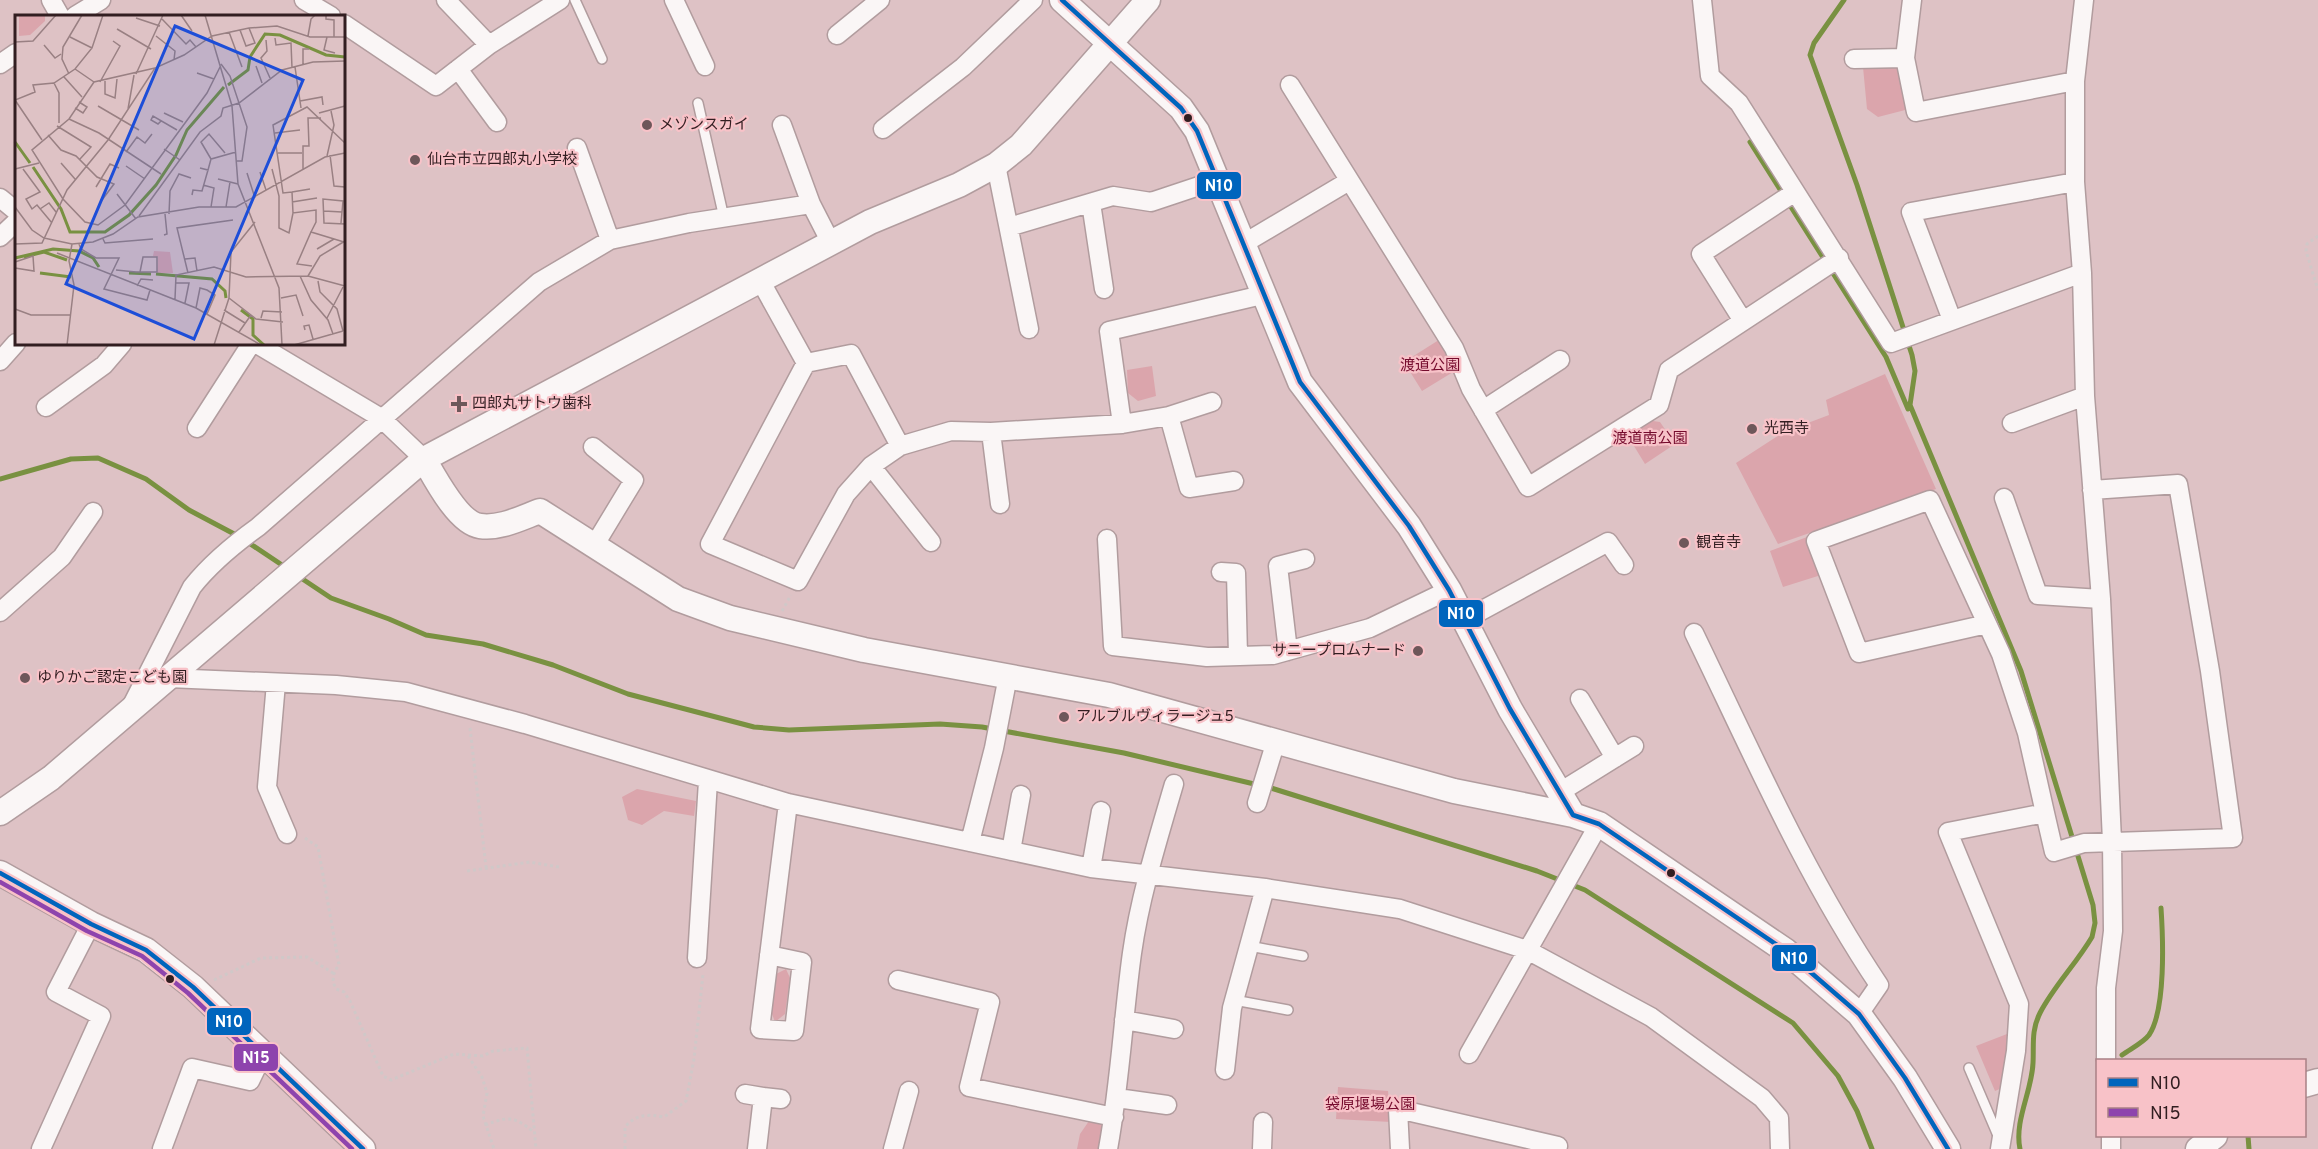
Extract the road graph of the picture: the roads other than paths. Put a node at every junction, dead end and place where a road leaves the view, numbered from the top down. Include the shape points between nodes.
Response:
1 (51, 0) edge
2 (101, 0) edge
3 (304, 0) edge
4 (446, 0) edge
5 (560, 0) edge
6 (575, 0) edge
7 (674, 0) edge
8 (879, 0) edge
9 (1033, 0) edge
10 (1062, 0) edge
11 (1148, 0) edge
12 (1702, 0) edge
13 (1912, 0) edge
14 (2084, 0) edge
15 (59, 15) edge
16 (77, 15) edge
17 (329, 15) edge
18 (345, 25) edge
19 (837, 35) dead end
20 (1109, 42) junction
21 (489, 45) junction
22 (15, 54) edge
23 (1905, 58) junction
24 (602, 59) dead end
25 (1854, 59) dead end
26 (0, 64) edge
27 (705, 66) dead end
28 (458, 69) junction
29 (2075, 81) junction
30 (1290, 85) dead end
31 (698, 103) dead end
32 (497, 122) dead end
33 (782, 125) dead end
34 (883, 129) dead end
35 (577, 148) dead end
36 (996, 165) junction
37 (1217, 180) junction
38 (1349, 181) junction
39 (2075, 182) junction
40 (1788, 197) junction
41 (0, 198) edge
42 (1091, 203) junction
43 (811, 204) junction
44 (15, 210) edge
45 (724, 218) junction
46 (15, 223) edge
47 (1009, 227) junction
48 (0, 237) edge
49 (610, 240) junction
50 (831, 243) junction
51 (1243, 244) junction
52 (1831, 264) junction
53 (2082, 273) junction
54 (760, 280) junction
55 (1104, 289) dead end
56 (1262, 294) junction
57 (1952, 320) junction
58 (1743, 321) junction
59 (1029, 329) dead end
60 (15, 344) edge
61 (121, 345) edge
62 (250, 345) edge
63 (258, 345) edge
64 (1560, 360) dead end
65 (0, 361) edge
66 (806, 363) junction
67 (2085, 396) junction
68 (1212, 402) dead end
69 (46, 407) dead end
70 (1484, 410) junction
71 (1169, 416) junction
72 (381, 417) junction
73 (2012, 423) dead end
74 (1122, 424) junction
75 (197, 428) dead end
76 (991, 432) junction
77 (593, 447) dead end
78 (900, 447) junction
79 (424, 459) junction
80 (871, 466) junction
81 (1233, 481) dead end
82 (2092, 490) junction
83 (2004, 498) dead end
84 (1000, 504) dead end
85 (93, 512) dead end
86 (1107, 538) dead end
87 (931, 542) dead end
88 (594, 546) junction
89 (1305, 559) dead end
90 (1624, 565) dead end
91 (1221, 572) dead end
92 (1449, 590) junction
93 (2101, 599) junction
94 (0, 612) edge
95 (1466, 619) junction
96 (1987, 624) junction
97 (1695, 633) dead end
98 (1288, 651) junction
99 (1238, 656) junction
100 (1008, 676) junction
101 (168, 678) junction
102 (276, 683) junction
103 (1580, 699) dead end
104 (130, 710) junction
105 (1276, 741) junction
106 (1634, 746) dead end
107 (1615, 758) junction
108 (708, 781) junction
109 (1174, 784) dead end
110 (1560, 792) junction
111 (1021, 795) dead end
112 (788, 803) junction
113 (1257, 803) dead end
114 (1101, 811) dead end
115 (0, 813) edge
116 (2045, 813) junction
117 (1573, 815) junction
118 (1599, 824) junction
119 (287, 834) road end
120 (970, 842) junction
121 (2112, 842) junction
122 (1011, 851) junction
123 (1091, 868) junction
124 (0, 873) edge
125 (1148, 876) junction
126 (1265, 888) junction
127 (91, 924) junction
128 (1249, 946) junction
129 (1527, 950) junction
130 (769, 955) dead end
131 (1303, 956) dead end
132 (697, 958) road end
133 (898, 980) dead end
134 (1234, 1000) junction
135 (1288, 1010) dead end
136 (1859, 1014) junction
137 (1124, 1020) junction
138 (1174, 1029) dead end
139 (263, 1054) junction
140 (1469, 1054) dead end
141 (2106, 1059) edge
142 (1969, 1068) dead end
143 (1225, 1070) dead end
144 (909, 1092) dead end
145 (763, 1097) dead end
146 (1117, 1098) junction
147 (1167, 1105) dead end
148 (1114, 1117) junction
149 (1263, 1122) dead end
150 (2214, 1137) edge
151 (1558, 1146) dead end
152 (2001, 1147) edge
153 (41, 1149) edge
154 (162, 1149) edge
155 (363, 1149) edge
156 (758, 1149) edge
157 (893, 1149) edge
158 (1108, 1149) edge
159 (1262, 1149) edge
160 (1400, 1149) edge
161 (1780, 1149) edge
162 (1948, 1149) edge
163 (2198, 1149) edge

1 - 15 street
2 - 16 street
3 - 17 street
4 - 21 street
5 - 21 street
6 - 24 lane
7 - 27 street
8 - 19 street
9 - 34 street via 963,67
10 - 20 street
11 - 20 street
12 - 40 street via 1710,76 1739,103
13 - 23 street
14 - 29 street
18 - 28 street via 436,86
20 - 36 street via 1021,145
20 - 37 street via 1181,108 1197,131
21 - 28 street
22 - 26 street
23 - 25 street
23 - 29 street via 1916,112
28 - 32 street
29 - 39 street
30 - 38 street
31 - 45 lane
33 - 43 street
35 - 49 street
36 - 47 street
36 - 50 street
37 - 42 street via 1151,202 1113,196
37 - 51 street
38 - 51 street
38 - 70 street via 1454,348
39 - 53 street
39 - 57 street via 1911,212
40 - 52 street
40 - 58 street via 1701,254
41 - 44 street
42 - 47 street
42 - 55 street
43 - 45 street
43 - 50 street
45 - 49 street
46 - 48 street
47 - 59 street
49 - 72 street via 539,282
50 - 54 street
51 - 56 street
52 - 57 street via 1891,343
52 - 58 street
53 - 57 street
53 - 67 street
54 - 66 street
54 - 79 street
56 - 74 street via 1108,331
56 - 92 street via 1300,382 1409,526
58 - 70 street via 1669,370 1659,405 1528,487
60 - 65 street
61 - 69 street via 104,365
62 - 75 street
63 - 72 street
64 - 70 street
66 - 78 street via 851,354
66 - 80 street via 710,544 798,581 846,494
67 - 73 street
67 - 82 street
68 - 71 street
71 - 74 street
71 - 81 street via 1189,488
72 - 79 street
72 - 104 street via 230,548 192,587
74 - 76 street
76 - 78 street via 951,431
76 - 84 street
77 - 88 street via 634,480
78 - 80 street
79 - 88 street via 461,517 471,524 502,525 540,512
79 - 101 street
80 - 87 street
82 - 93 street
82 - 121 street via 2178,484 2233,838
83 - 93 street via 2038,595
85 - 94 street via 62,558
86 - 99 street via 1113,646 1207,657
88 - 100 street via 678,598 730,618 864,650
89 - 98 street via 1278,566
90 - 95 street via 1608,542
91 - 99 street via 1236,573
92 - 95 street
92 - 98 street via 1370,628
93 - 121 street
95 - 110 street via 1510,710
96 - 96 street via 1930,500 1816,541 1859,653
96 - 116 street via 2027,733
97 - 136 street via 1796,846 1848,939 1879,985
98 - 99 street
100 - 105 street via 1109,694
100 - 120 street
101 - 102 street
101 - 104 street
102 - 108 street via 406,692
102 - 119 street via 267,786
103 - 107 street
104 - 115 street via 51,778
105 - 113 street
105 - 117 street via 1454,791
106 - 107 street
107 - 110 street
108 - 112 street
108 - 132 street
109 - 125 street
110 - 117 street
111 - 122 street
112 - 120 street
112 - 130 street
114 - 123 street
116 - 121 street via 2055,852 2084,843
116 - 152 street via 1948,832 2019,1004
117 - 118 street
118 - 129 street
118 - 136 street via 1786,951
120 - 122 street
121 - 141 street
122 - 123 street
123 - 125 street
124 - 127 street
125 - 126 street
125 - 137 street via 1132,951
126 - 128 street
126 - 129 street via 1400,909
127 - 139 street via 146,950 193,987
127 - 153 street via 56,992 101,1016
128 - 131 lane
128 - 134 street
129 - 140 street
129 - 161 street via 1651,1017 1762,1098 1779,1118
133 - 148 street via 990,1002 969,1087
134 - 135 lane
134 - 143 street
136 - 162 street via 1905,1078
137 - 138 street
137 - 146 street
139 - 154 street via 250,1081 192,1068
139 - 155 street
142 - 152 lane
144 - 157 street
145 - 156 street
146 - 147 street
146 - 148 street
148 - 158 street
149 - 159 street
150 - 163 street
151 - 160 street via 1398,1109

